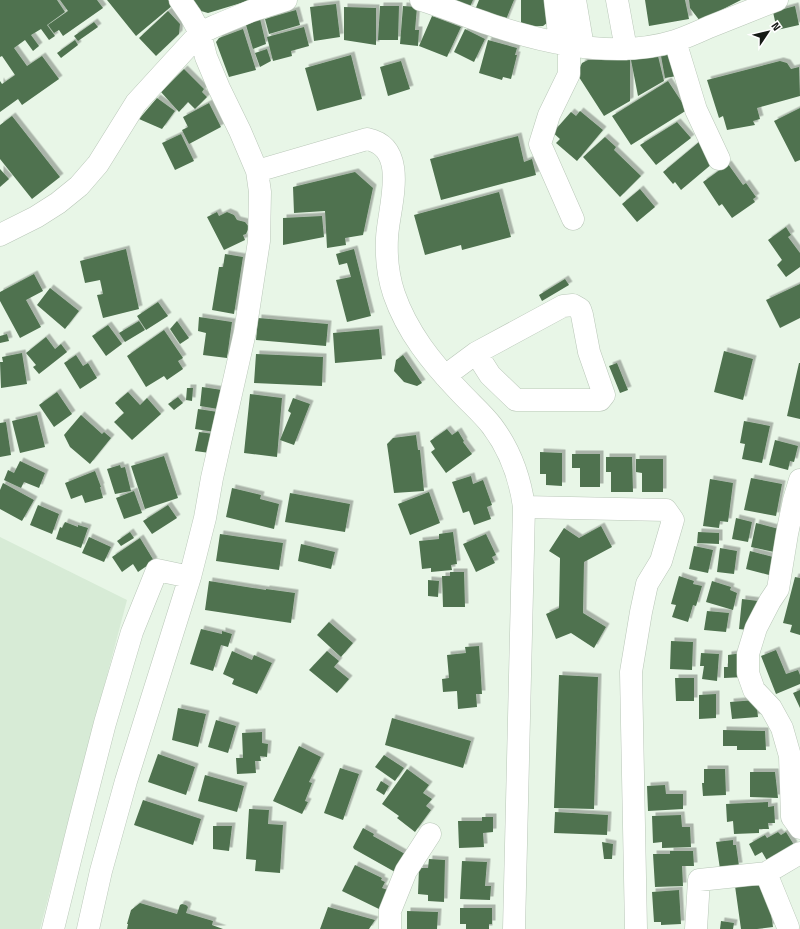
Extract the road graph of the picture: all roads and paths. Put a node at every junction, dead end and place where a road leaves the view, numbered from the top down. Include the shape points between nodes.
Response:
1 (180, 0) edge
2 (286, 0) edge
3 (421, 0) edge
4 (555, 0) edge
5 (574, 0) edge
6 (617, 0) edge
7 (777, 0) edge
8 (200, 33) junction
9 (675, 41) junction
10 (571, 45) junction
11 (626, 49) junction
12 (719, 159) dead end
13 (256, 171) junction
14 (574, 219) dead end
15 (0, 235) edge
16 (476, 353) junction
17 (445, 376) junction
18 (800, 480) edge
19 (524, 507) junction
20 (190, 577) junction
21 (800, 828) edge
22 (430, 834) dead end
23 (800, 853) edge
24 (766, 873) junction
25 (788, 927) dead end
26 (54, 929) edge
27 (88, 929) edge
28 (390, 929) edge
29 (514, 929) edge
30 (636, 929) edge
31 (696, 929) edge

1 - 8 street
2 - 8 street via 251,11
3 - 10 street via 501,28
4 - 10 street
5 - 10 street
6 - 11 street
7 - 9 street
8 - 13 street via 206,57
8 - 15 street via 136,103 98,164 79,186 36,217
9 - 11 street
9 - 12 street via 696,110
10 - 11 street
10 - 14 street via 569,74 549,115 540,144
13 - 17 street via 367,139 384,148 389,154 394,175 387,236 387,266 394,294 405,320 431,360
13 - 20 street via 260,192 259,241 245,332
16 - 16 street via 563,306 573,304 580,309 589,352 604,395 598,400 516,400 490,375
16 - 17 street
17 - 19 street via 492,426 504,444 521,488
18 - 21 street via 787,534 778,589 756,628 748,654 748,673 754,690 770,708 782,728 790,756 792,817
19 - 29 street
19 - 30 street via 666,510 673,520 661,561 647,584 631,672
20 - 26 street via 157,570 132,632 105,723
20 - 27 street via 126,781
22 - 28 street via 406,871 390,911
23 - 24 street
24 - 25 street
24 - 31 street via 699,880

